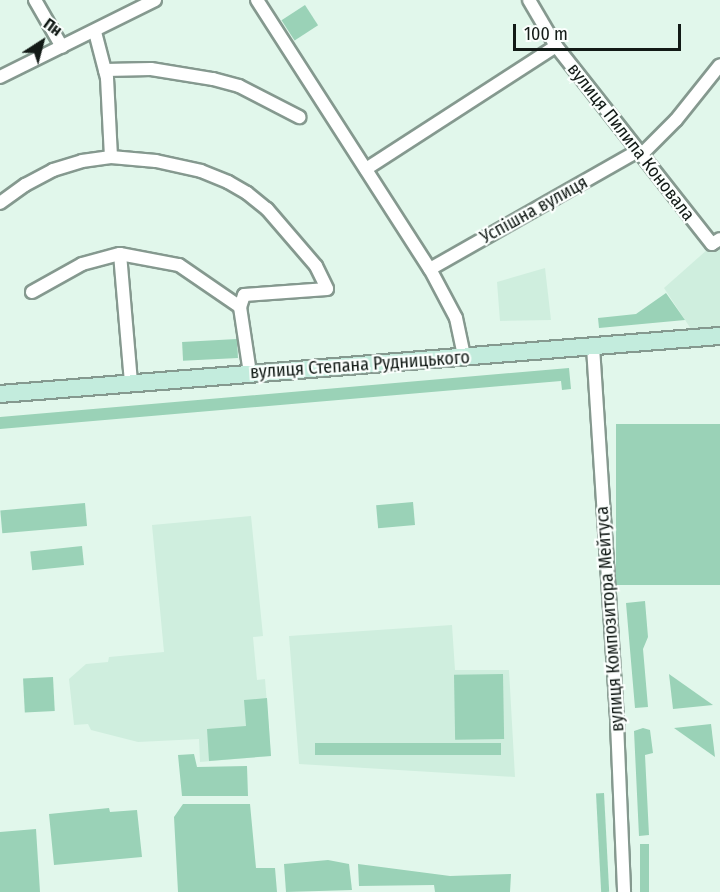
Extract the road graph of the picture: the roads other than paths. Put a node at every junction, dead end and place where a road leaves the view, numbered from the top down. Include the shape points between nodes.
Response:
1 (35, 0) edge
2 (155, 0) edge
3 (257, 0) edge
4 (529, 0) edge
5 (95, 32) junction
6 (62, 46) junction
7 (556, 46) junction
8 (720, 66) edge
9 (105, 70) junction
10 (0, 76) edge
11 (299, 117) dead end
12 (640, 153) junction
13 (111, 157) junction
14 (366, 168) junction
15 (0, 203) edge
16 (720, 239) edge
17 (120, 254) junction
18 (430, 269) junction
19 (32, 292) dead end
20 (240, 307) junction
21 (720, 336) edge
22 (593, 347) junction
23 (464, 357) junction
24 (250, 373) junction
25 (131, 382) junction
26 (0, 394) edge
27 (624, 892) edge

1 - 6 street
2 - 5 street
3 - 14 street
4 - 7 street, вулиця Пилипа Коновала
5 - 6 street
5 - 9 street
6 - 10 street
7 - 12 street, вулиця Пилипа Коновала
7 - 14 street
8 - 12 street, Успішна вулиця via 676,120
9 - 11 street via 151,69 213,79 239,86
9 - 13 street
12 - 16 street, вулиця Пилипа Коновала via 711,244
12 - 18 street, Успішна вулиця
13 - 15 street via 53,170
13 - 20 street via 201,171 248,193 295,239 327,289 244,295
14 - 18 street
17 - 19 street via 82,264
17 - 20 street via 179,265
17 - 25 street
18 - 23 street via 456,318
20 - 24 street
21 - 22 main road, вулиця Степана Рудницького
22 - 23 main road, вулиця Степана Рудницького
22 - 27 street, вулиця Композитора Мейтуса
23 - 24 main road, вулиця Степана Рудницького
24 - 25 main road, вулиця Степана Рудницького
25 - 26 main road, вулиця Степана Рудницького

